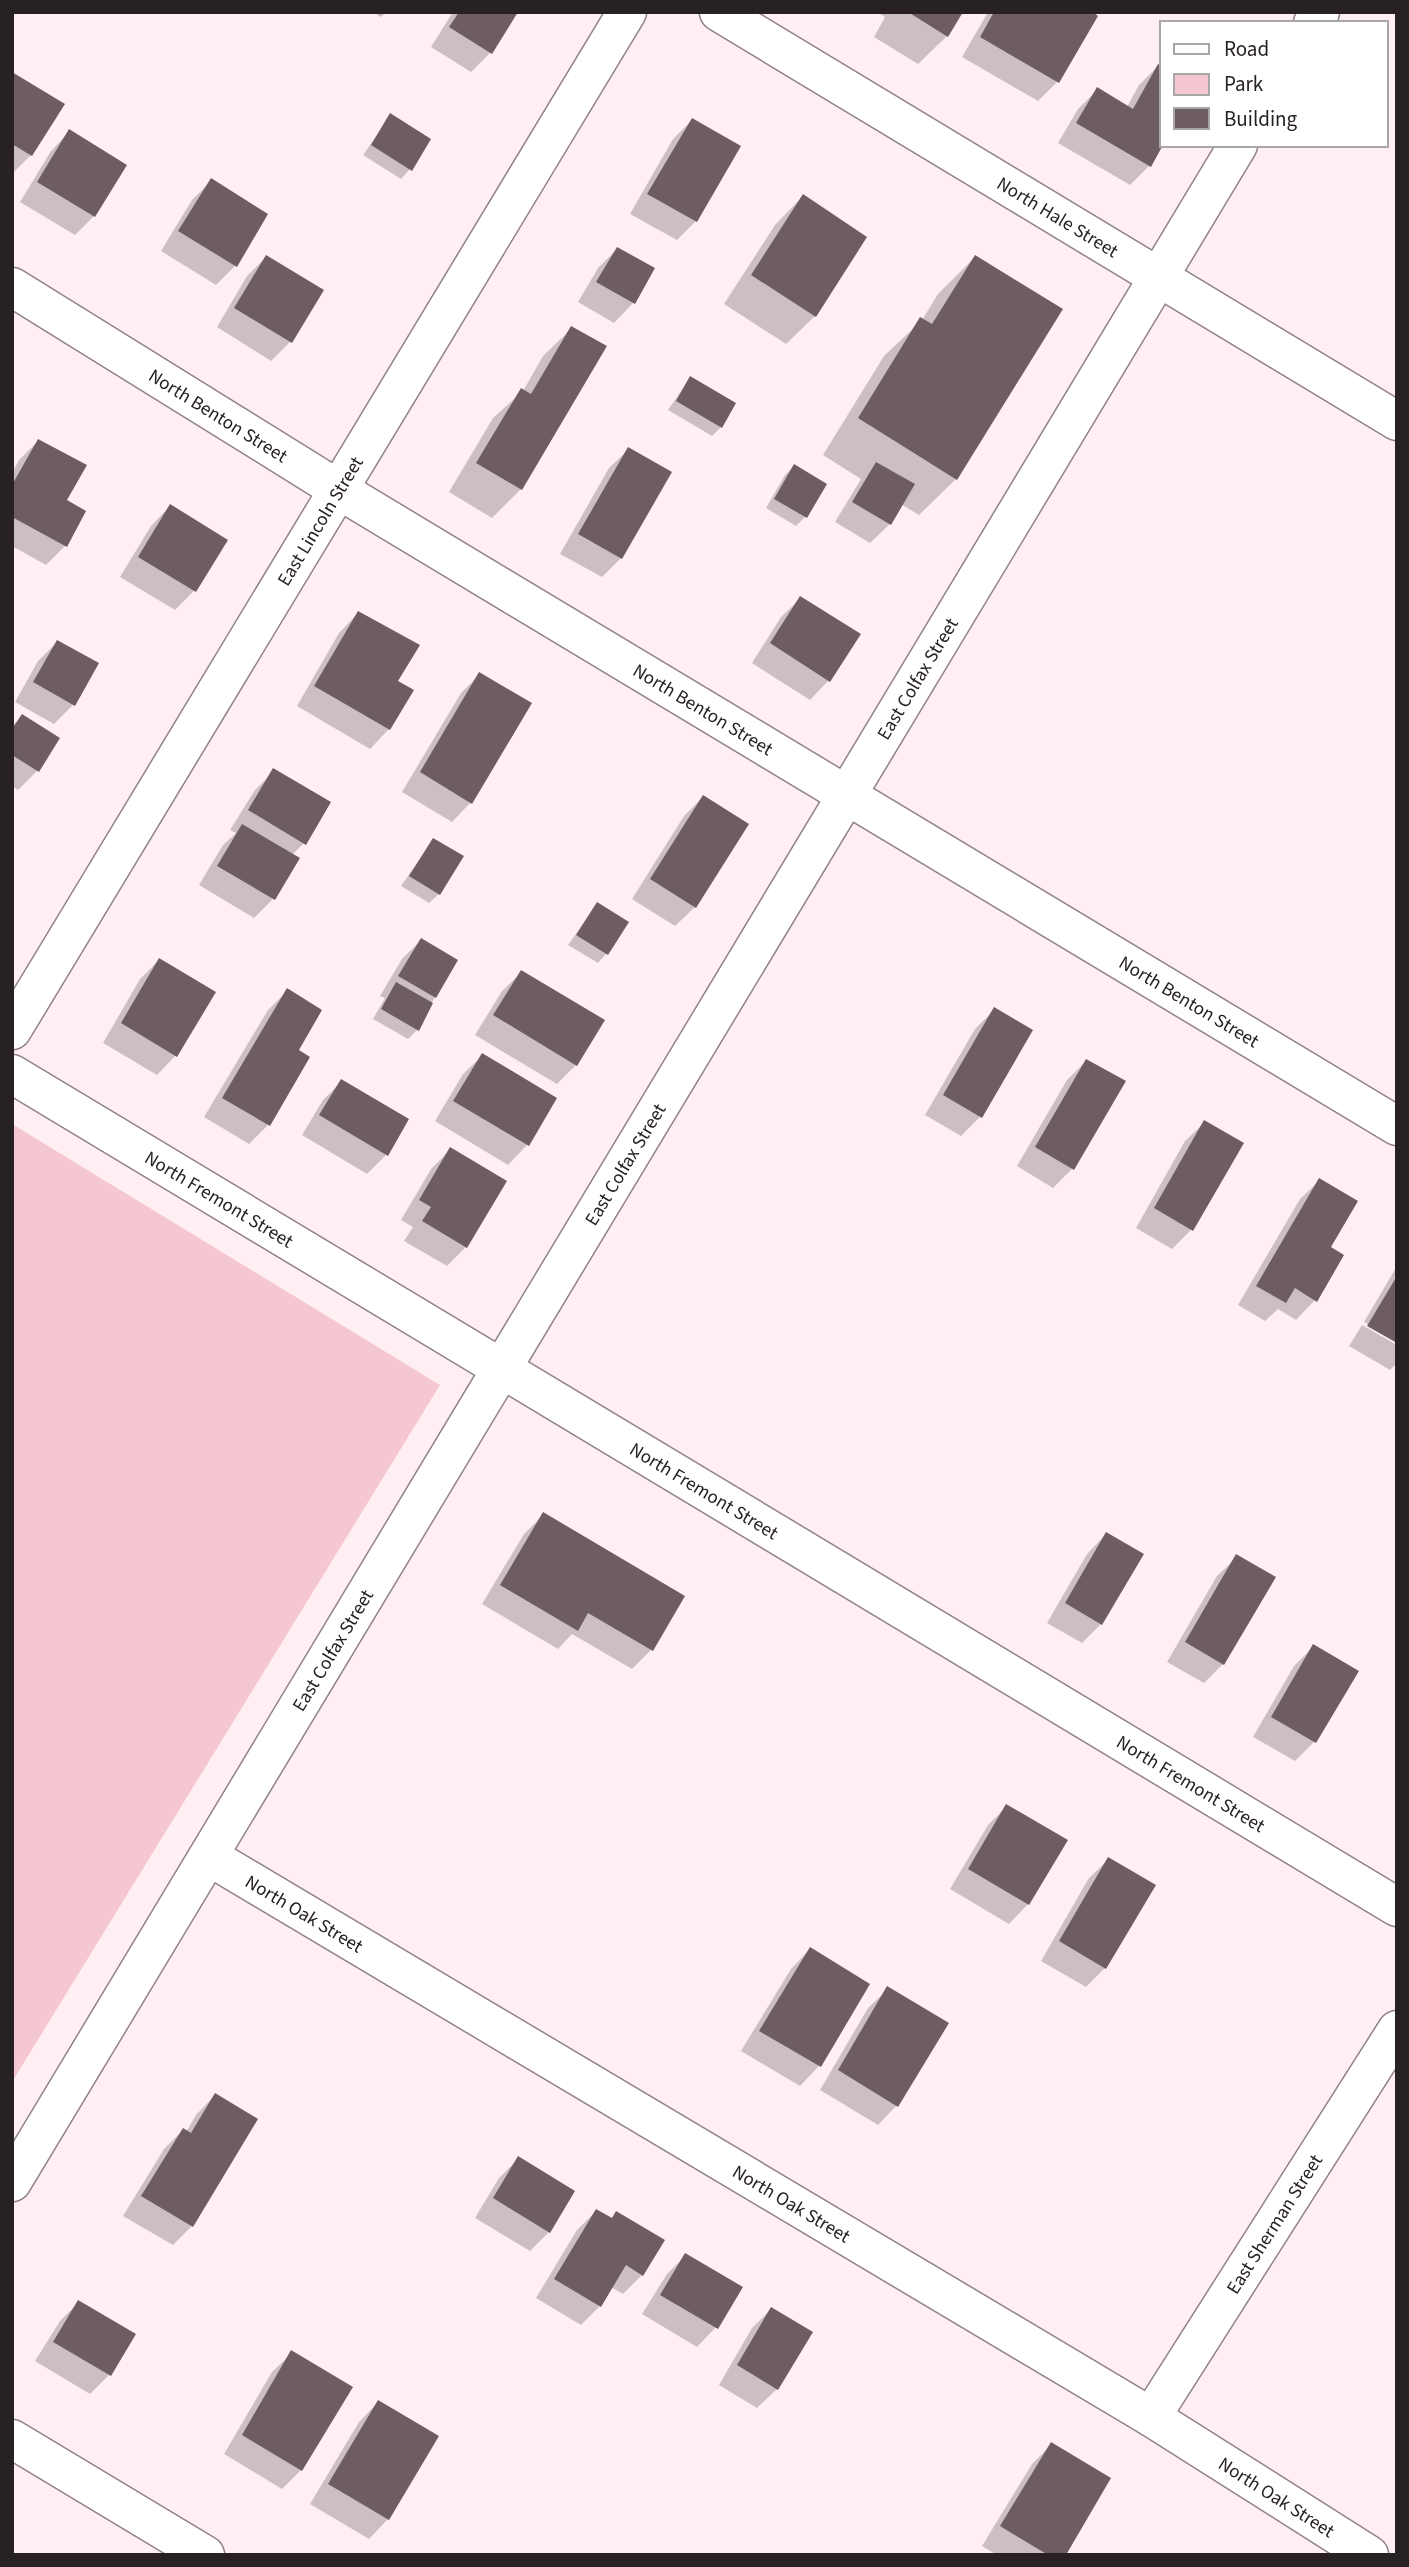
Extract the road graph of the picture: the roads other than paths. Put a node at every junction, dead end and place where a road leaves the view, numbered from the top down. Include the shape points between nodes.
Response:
1 (627, 12) edge
2 (719, 12) edge
3 (1237, 147) edge
4 (1157, 277) junction
5 (12, 287) edge
6 (1397, 421) edge
7 (339, 490) junction
8 (846, 795) junction
9 (12, 1030) edge
10 (12, 1074) edge
11 (1397, 1126) edge
12 (500, 1368) junction
13 (210, 1857) junction
14 (1397, 1907) edge
15 (1397, 2030) edge
16 (12, 2182) edge
17 (1151, 2417) junction
18 (12, 2439) edge
19 (205, 2555) edge
20 (1369, 2555) edge

1 - 7 street, East Lincoln Street
2 - 4 street, North Hale Street
3 - 4 street, East Colfax Street
4 - 6 street, North Hale Street
4 - 8 street, East Colfax Street
5 - 7 street, North Benton Street
7 - 8 street, North Benton Street
7 - 9 street, East Lincoln Street
8 - 11 street, North Benton Street
8 - 12 street, East Colfax Street
10 - 12 street, North Fremont Street
12 - 13 street, East Colfax Street
12 - 14 street, North Fremont Street
13 - 16 street, East Colfax Street
13 - 17 street, North Oak Street
15 - 17 street, East Sherman Street
17 - 20 street, North Oak Street
18 - 19 street

